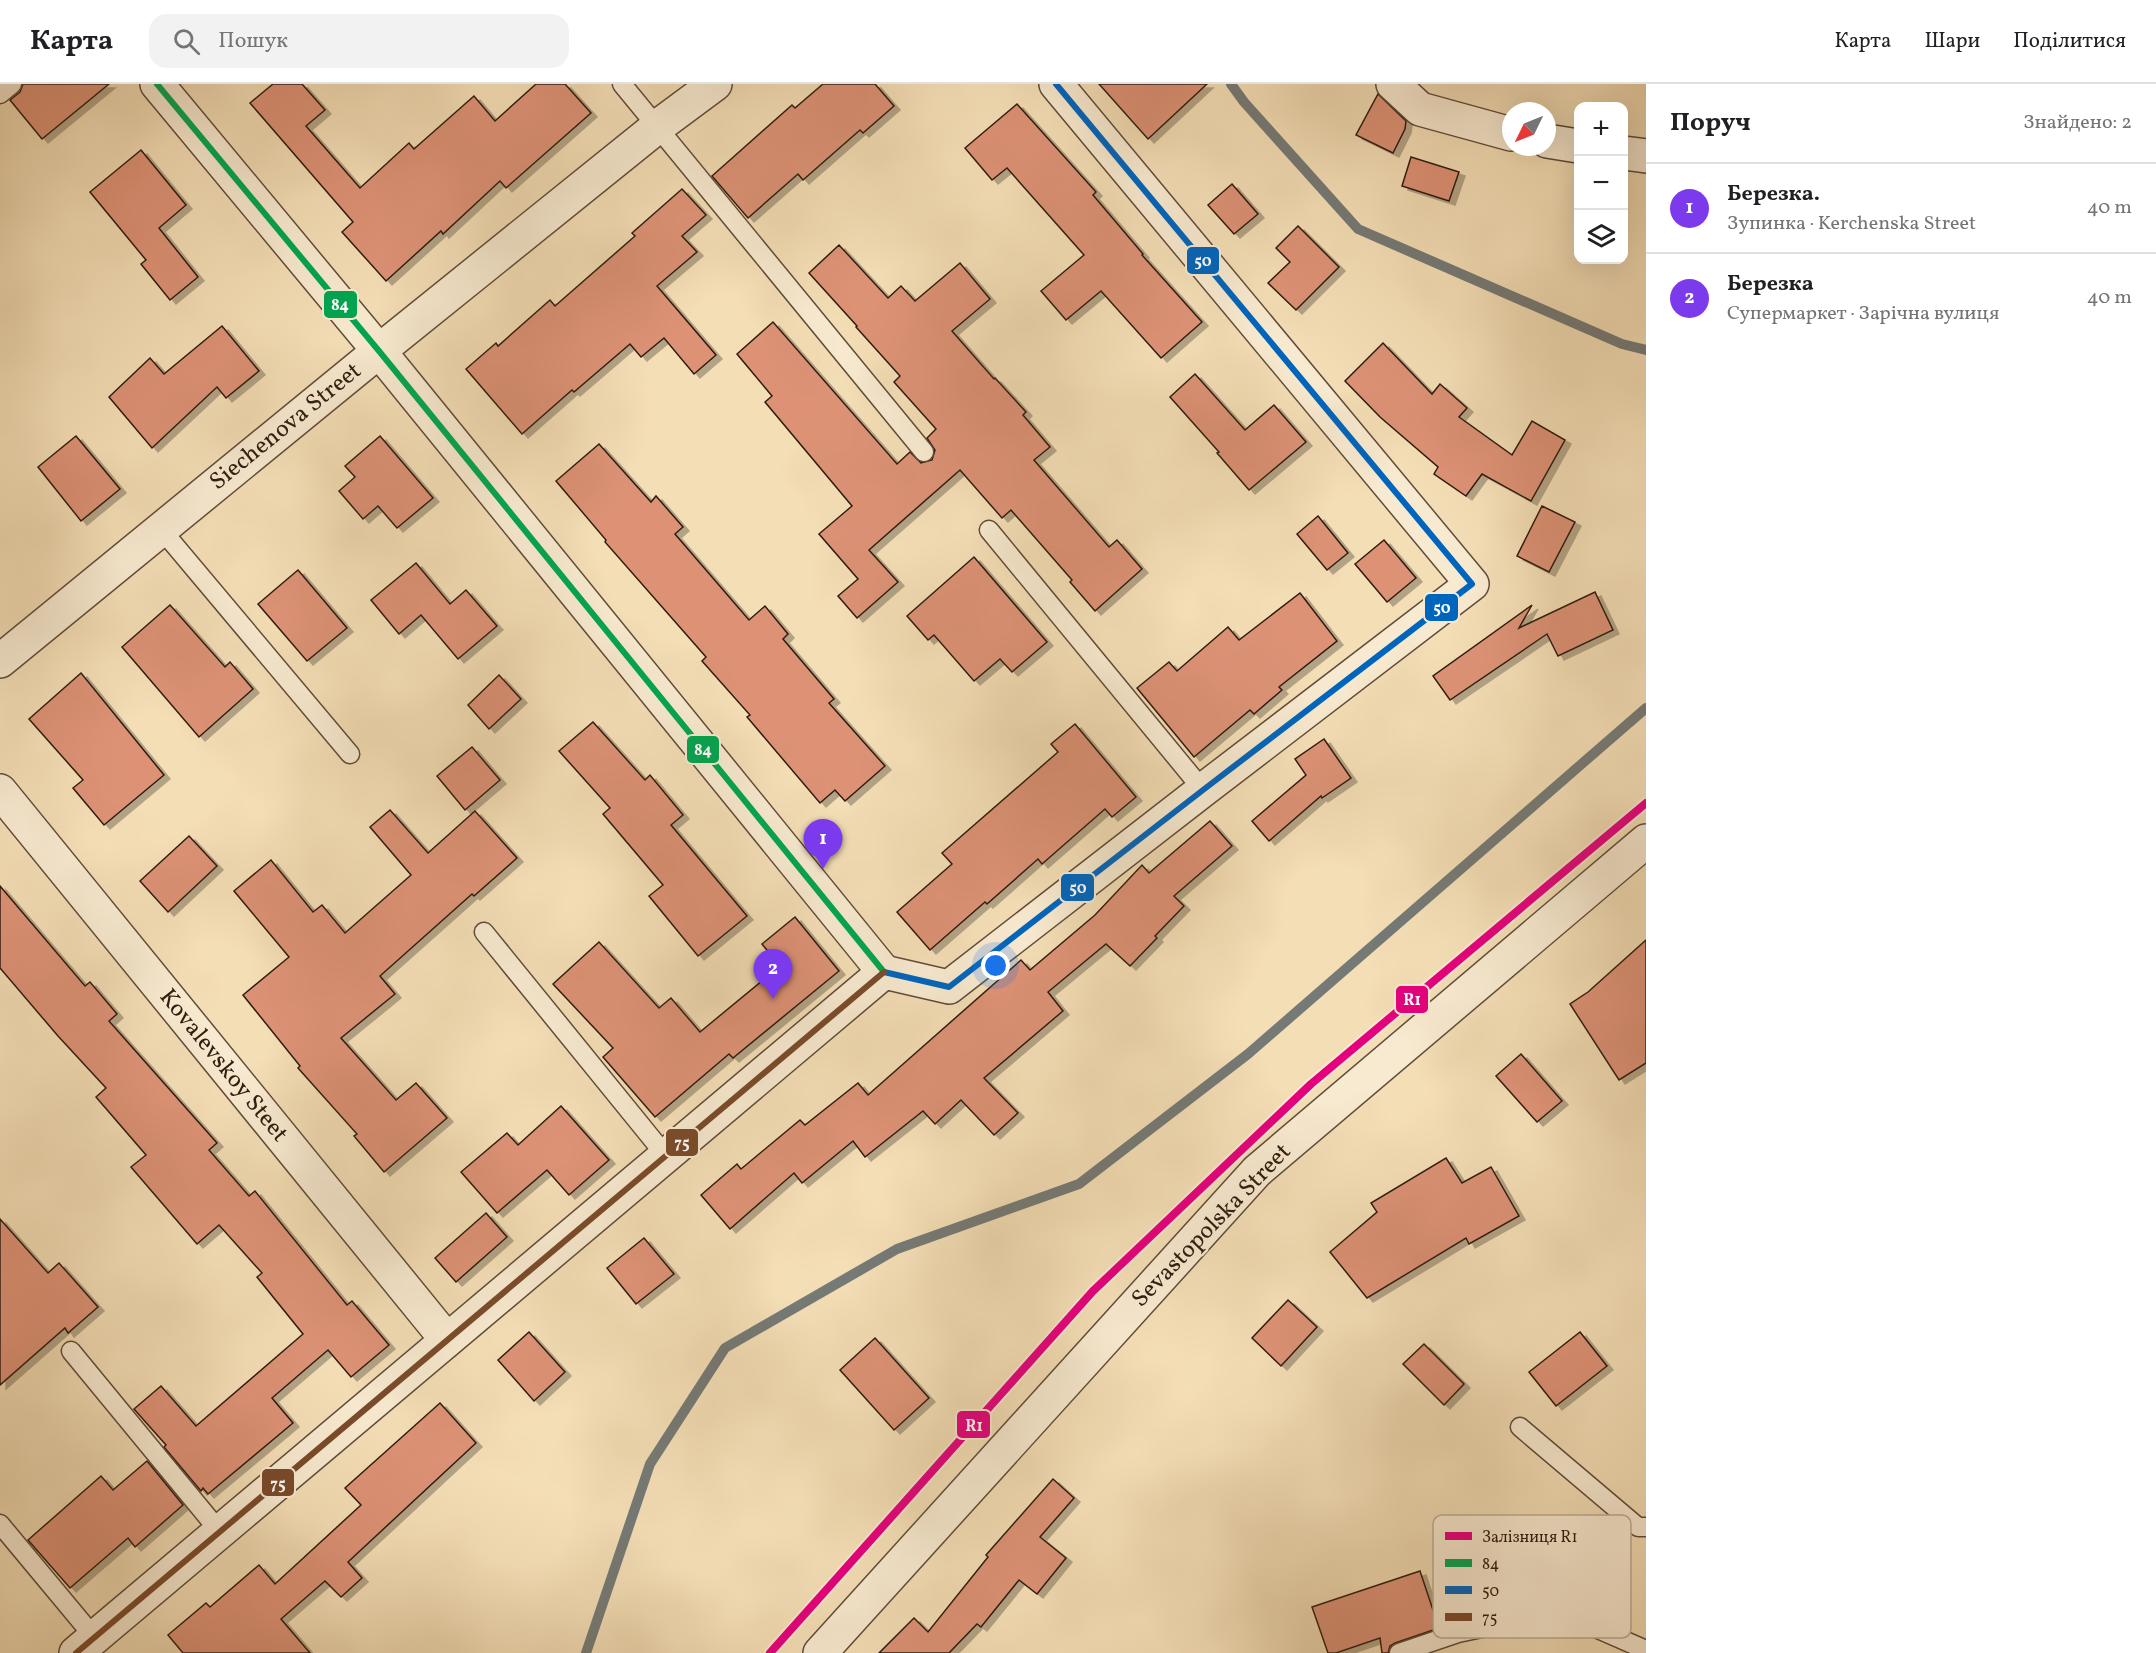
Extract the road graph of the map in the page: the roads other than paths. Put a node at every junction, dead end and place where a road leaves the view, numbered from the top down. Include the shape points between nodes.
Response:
1 (12, 84) edge
2 (157, 84) edge
3 (622, 84) edge
4 (715, 84) edge
5 (1056, 84) edge
6 (1393, 84) edge
7 (0, 94) edge
8 (657, 127) junction
9 (1502, 132) edge
10 (1556, 142) edge
11 (1574, 145) edge
12 (1628, 154) edge
13 (1646, 156) edge
14 (379, 351) junction
15 (924, 452) dead end
16 (161, 529) junction
17 (989, 530) dead end
18 (0, 661) edge
19 (350, 754) dead end
20 (1203, 790) junction
21 (0, 791) edge
22 (1646, 841) edge
23 (484, 932) dead end
24 (884, 972) junction
25 (666, 1156) junction
26 (447, 1340) junction
27 (71, 1351) dead end
28 (1520, 1427) dead end
29 (1624, 1515) edge
30 (1631, 1521) edge
31 (0, 1524) edge
32 (1646, 1527) edge
33 (220, 1532) junction
34 (1443, 1638) edge
35 (1619, 1638) edge
36 (85, 1645) edge
37 (1646, 1650) edge
38 (820, 1653) edge
39 (1399, 1653) edge

1 - 7 lane
2 - 14 street
3 - 8 lane
4 - 8 street, Siechenova Street
5 - 20 street via 1472,584
6 - 9 street via 1420,109
8 - 14 street, Siechenova Street
8 - 15 lane
10 - 11 street
12 - 13 street
14 - 16 street, Siechenova Street
14 - 24 street
16 - 18 street, Siechenova Street
16 - 19 lane
17 - 20 lane
20 - 24 street via 949,987
21 - 26 street, Kovalevskoy Steet
22 - 38 street, Sevastopolska Street via 1257,1172
23 - 25 lane
24 - 25 street
25 - 26 street
26 - 33 street
27 - 33 lane
28 - 29 lane
30 - 32 lane
31 - 36 lane
33 - 36 street
34 - 39 lane
35 - 37 lane

